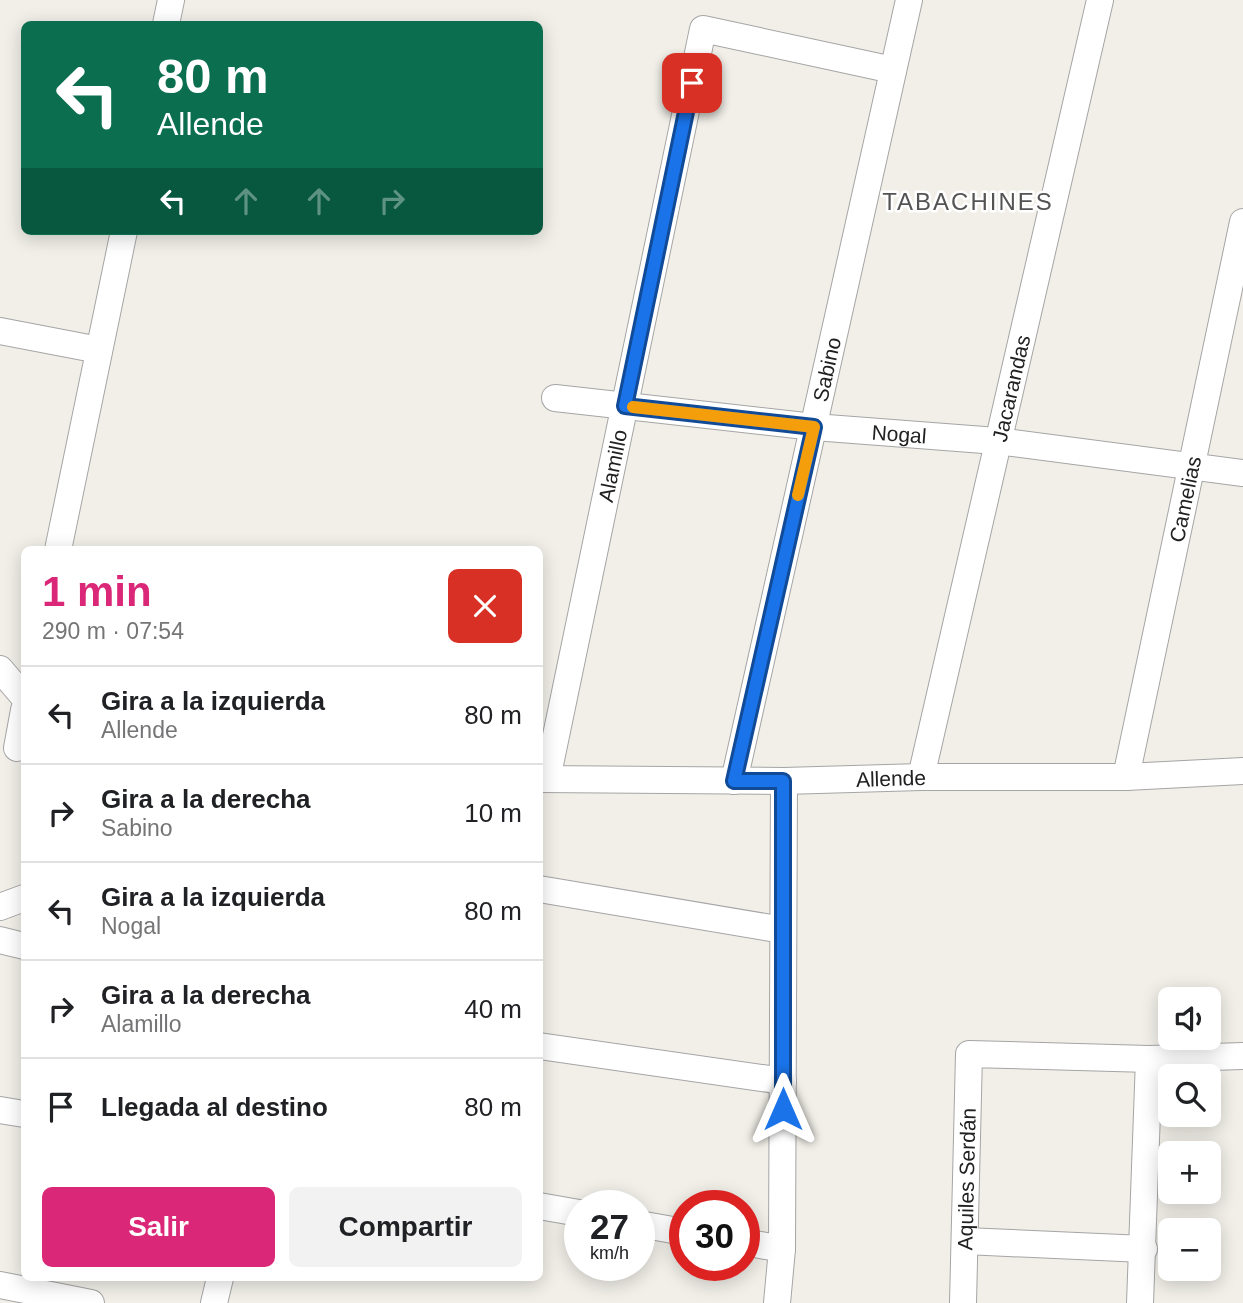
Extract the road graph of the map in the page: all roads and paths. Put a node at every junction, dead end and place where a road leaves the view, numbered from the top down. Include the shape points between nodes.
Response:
1 (172, 0) edge
2 (909, 0) edge
3 (1100, 0) edge
4 (167, 21) edge
5 (893, 70) junction
6 (1243, 222) edge
7 (123, 235) edge
8 (0, 331) edge
9 (99, 350) junction
10 (555, 398) dead end
11 (625, 406) junction
12 (814, 427) junction
13 (997, 441) junction
14 (1191, 468) junction
15 (1243, 472) edge
16 (59, 546) edge
17 (0, 669) edge
18 (21, 694) edge
19 (21, 721) edge
20 (14, 748) edge
21 (1243, 771) edge
22 (921, 777) junction
23 (1126, 777) junction
24 (543, 779) edge
25 (734, 781) junction
26 (783, 781) junction
27 (543, 890) edge
28 (21, 899) edge
29 (0, 907) edge
30 (783, 930) junction
31 (0, 940) edge
32 (21, 945) edge
33 (543, 1047) edge
34 (1243, 1056) edge
35 (1149, 1059) junction
36 (783, 1081) junction
37 (0, 1110) edge
38 (21, 1114) edge
39 (543, 1207) edge
40 (564, 1210) edge
41 (965, 1241) junction
42 (760, 1245) edge
43 (782, 1249) junction
44 (1144, 1249) junction
45 (219, 1281) edge
46 (0, 1285) edge
47 (53, 1299) edge
48 (91, 1303) edge
49 (214, 1303) edge
50 (777, 1303) edge
51 (963, 1303) edge
52 (1140, 1303) edge

1 - 4 street
2 - 5 street, Sabino
3 - 13 street, Jacarandas
5 - 11 street, Alamillo via 703,29
5 - 12 street, Sabino
6 - 14 street, Camelias
7 - 9 street
8 - 9 street
9 - 16 street
10 - 11 street, Nogal
11 - 12 street, Nogal
11 - 24 street, Alamillo
12 - 13 street, Nogal
12 - 25 street, Sabino
13 - 14 street, Nogal
13 - 22 street, Jacarandas
14 - 15 street, Nogal
14 - 23 street, Camelias
17 - 18 street
19 - 20 street
21 - 23 street, Allende
22 - 23 street, Allende
22 - 26 street, Allende
24 - 25 street, Allende
25 - 26 street, Allende
26 - 30 street
27 - 30 street
28 - 29 street
30 - 36 street
31 - 32 street
33 - 36 street
34 - 35 street
35 - 41 street, Aquiles Serdán via 969,1054
35 - 44 street
36 - 43 street
37 - 38 street
39 - 40 street
41 - 44 street
41 - 51 street, Aquiles Serdán
42 - 43 street
43 - 50 street
44 - 52 street
45 - 49 street
46 - 47 street
47 - 48 street

